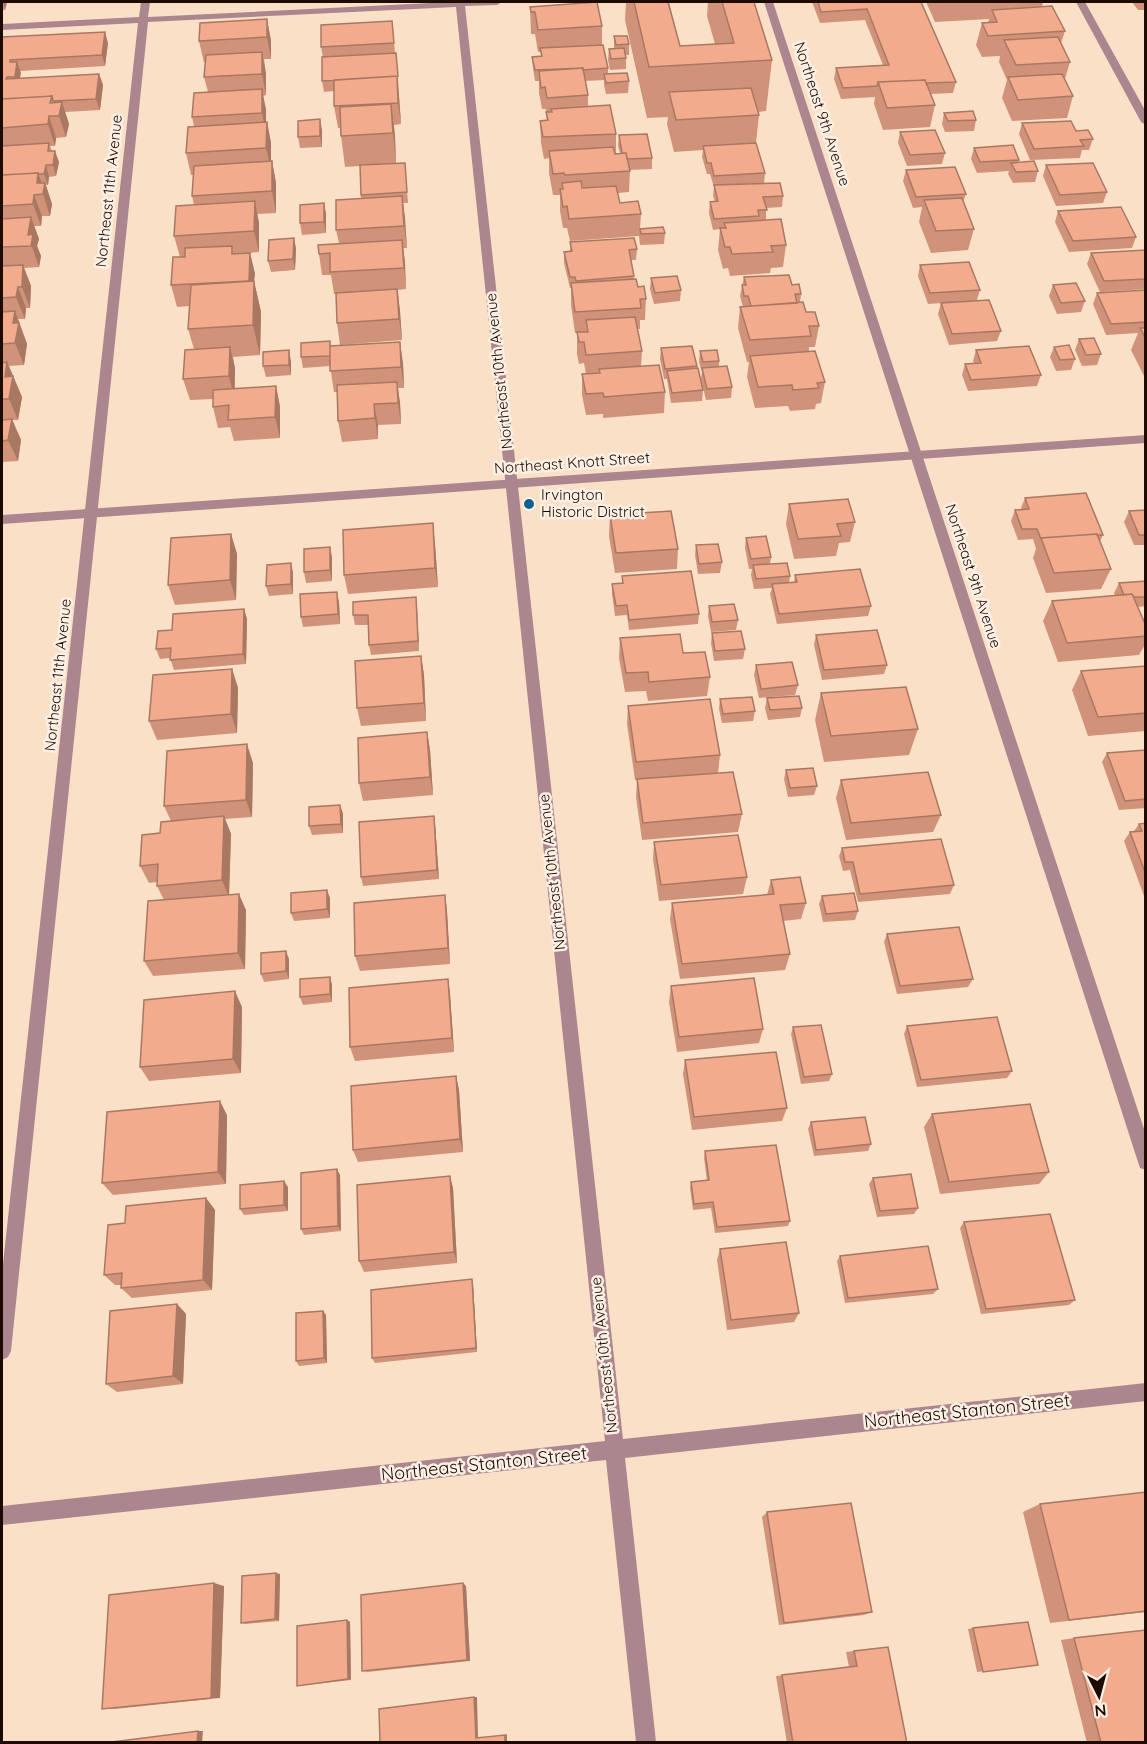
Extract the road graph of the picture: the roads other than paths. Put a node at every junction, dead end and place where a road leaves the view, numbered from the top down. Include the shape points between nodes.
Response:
1 (145, 2) edge
2 (497, 2) edge
3 (768, 2) edge
4 (1080, 2) edge
5 (460, 3) edge
6 (143, 19) junction
7 (2, 27) edge
8 (1146, 122) edge
9 (1146, 439) edge
10 (917, 455) junction
11 (511, 484) junction
12 (92, 514) junction
13 (2, 520) edge
14 (1146, 1162) edge
15 (2, 1351) edge
16 (1146, 1392) edge
17 (614, 1450) junction
18 (2, 1516) edge
19 (646, 1743) edge

1 - 6 street, Northeast 11th Avenue
2 - 5 street
3 - 10 street, Northeast 9th Avenue
4 - 8 street
5 - 6 street
5 - 11 street, Northeast 10th Avenue
6 - 7 street
6 - 12 street, Northeast 11th Avenue
9 - 10 street, Northeast Knott Street
10 - 11 street, Northeast Knott Street
10 - 14 street, Northeast 9th Avenue
11 - 12 street, Northeast Knott Street
11 - 17 street, Northeast 10th Avenue
12 - 13 street, Northeast Knott Street
12 - 15 street, Northeast 11th Avenue
16 - 17 street, Northeast Stanton Street
17 - 18 street, Northeast Stanton Street
17 - 19 street, Northeast 10th Avenue

